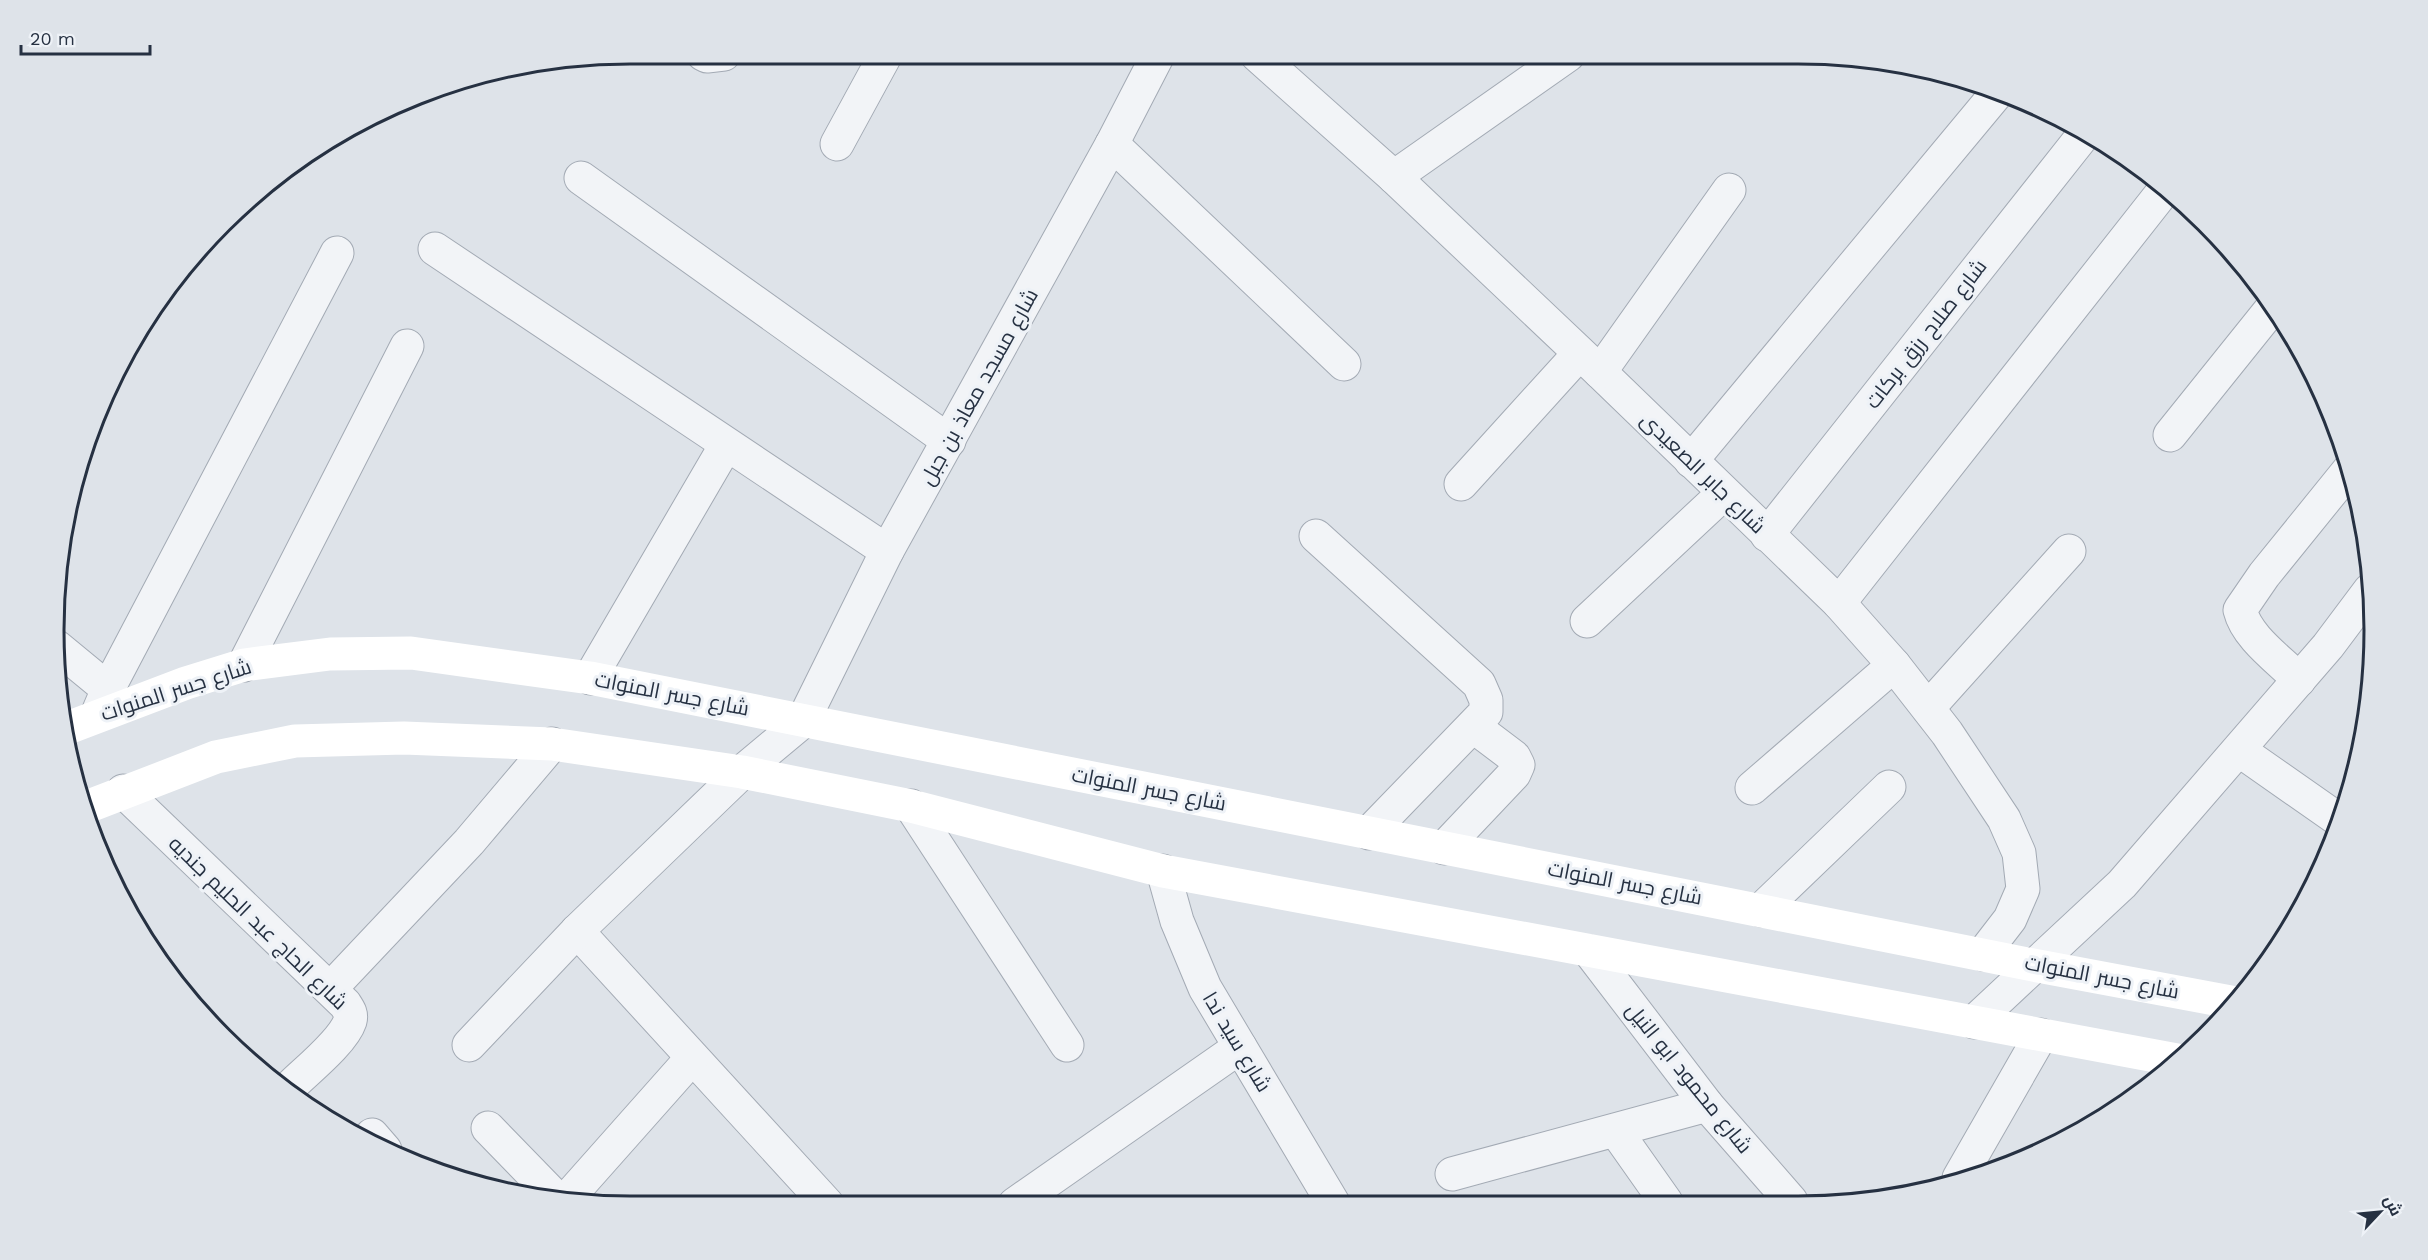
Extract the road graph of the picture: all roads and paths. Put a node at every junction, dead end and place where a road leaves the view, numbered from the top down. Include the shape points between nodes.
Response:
1 (881, 64) edge
2 (1153, 64) edge
3 (1267, 64) edge
4 (1555, 64) edge
5 (1992, 99) edge
6 (2080, 140) edge
7 (837, 144) dead end
8 (1112, 144) junction
9 (1394, 177) junction
10 (581, 178) dead end
11 (1729, 190) dead end
12 (2160, 196) edge
13 (435, 249) dead end
14 (337, 254) dead end
15 (2267, 314) edge
16 (407, 346) dead end
17 (1589, 363) junction
18 (1344, 364) dead end
19 (2170, 435) dead end
20 (949, 441) junction
21 (726, 445) junction
22 (1691, 461) junction
23 (2342, 478) edge
24 (1461, 484) dead end
25 (1724, 493) junction
26 (1767, 535) junction
27 (1316, 536) dead end
28 (887, 551) junction
29 (2068, 551) dead end
30 (2362, 600) edge
31 (1839, 603) junction
32 (1587, 621) dead end
33 (65, 657) edge
34 (244, 665) junction
35 (1894, 665) junction
36 (590, 678) junction
37 (2300, 680) junction
38 (103, 702) junction
39 (1928, 708) junction
40 (803, 721) junction
41 (72, 724) edge
42 (1473, 726) junction
43 (552, 744) junction
44 (2239, 750) junction
45 (742, 772) junction
46 (1889, 787) dead end
47 (1752, 788) dead end
48 (123, 791) junction
49 (93, 804) edge
50 (911, 806) junction
51 (2332, 815) edge
52 (1369, 833) junction
53 (1444, 848) junction
54 (1163, 871) junction
55 (1761, 910) junction
56 (577, 931) junction
57 (1590, 952) junction
58 (1983, 954) junction
59 (2038, 966) junction
60 (331, 988) junction
61 (2225, 1001) edge
62 (1974, 1022) junction
63 (2042, 1035) junction
64 (469, 1045) dead end
65 (1067, 1045) dead end
66 (1240, 1047) junction
67 (692, 1058) junction
68 (2167, 1058) edge
69 (293, 1084) edge
70 (1707, 1105) junction
71 (488, 1128) dead end
72 (1616, 1131) junction
73 (1964, 1170) edge
74 (1452, 1174) dead end
75 (548, 1190) edge
76 (1057, 1191) edge
77 (574, 1192) edge
78 (819, 1196) edge
79 (1041, 1196) edge
80 (1329, 1196) edge
81 (1662, 1196) edge
82 (1787, 1196) edge

1 - 7 street
2 - 8 street, شارع مسجد معاذ بن جبل
3 - 9 street, شارع جابر الصعيدى
4 - 9 street
5 - 22 street
6 - 26 street, شارع صلاح رزق بركات
8 - 18 street
8 - 20 street, شارع مسجد معاذ بن جبل
9 - 17 street, شارع جابر الصعيدى
10 - 20 street
11 - 17 street
12 - 31 street
13 - 21 street
14 - 38 street
15 - 19 street
16 - 34 street
17 - 22 street, شارع جابر الصعيدى
17 - 24 street
20 - 28 street, شارع مسجد معاذ بن جبل
21 - 28 street
21 - 36 street
22 - 25 street, شارع جابر الصعيدى
23 - 37 street via 2240,610 2252,633
25 - 26 street, شارع جابر الصعيدى
25 - 32 street
26 - 31 street, شارع جابر الصعيدى
27 - 42 street via 1479,684 1486,712
28 - 40 street, شارع مسجد معاذ بن جبل
29 - 39 street
30 - 37 street
31 - 35 street, شارع جابر الصعيدى
33 - 38 street
34 - 36 street, شارع جسر المنوات via 330,654 411,653
34 - 38 street, شارع جسر المنوات
35 - 39 street, شارع جابر الصعيدى
35 - 47 street
36 - 40 street, شارع جسر المنوات
37 - 44 street
38 - 41 street, شارع جسر المنوات
39 - 58 street, شارع جابر الصعيدى via 2004,819 2019,853 2023,889 2010,919
40 - 45 street
40 - 52 street, شارع جسر المنوات
42 - 52 street
42 - 53 street via 1514,757 1518,765 1515,774
43 - 45 street
43 - 48 street via 404,738 295,741 216,757
43 - 60 street via 470,842
44 - 51 street
44 - 59 street via 2122,884
45 - 50 street
45 - 56 street
46 - 55 street
48 - 49 street
48 - 60 street, شارع الحاج عبد الحليم جنديه
50 - 54 street
50 - 65 street
52 - 53 street, شارع جسر المنوات
53 - 55 street, شارع جسر المنوات
54 - 57 street
54 - 66 street, شارع سيد ندا via 1177,921 1205,988
55 - 58 street, شارع جسر المنوات
56 - 64 street
56 - 67 street
57 - 62 street
57 - 70 street, شارع محمود ابو النيل
58 - 59 street, شارع جسر المنوات
59 - 61 street, شارع جسر المنوات
59 - 62 street
60 - 69 street, شارع الحاج عبد الحليم جنديه via 351,1013 349,1023
62 - 63 street
63 - 68 street
63 - 73 street
66 - 76 street
66 - 80 street, شارع سيد ندا
67 - 77 street
67 - 78 street
70 - 72 street
70 - 82 street, شارع محمود ابو النيل
71 - 75 street
72 - 74 street
72 - 81 street
76 - 79 street

